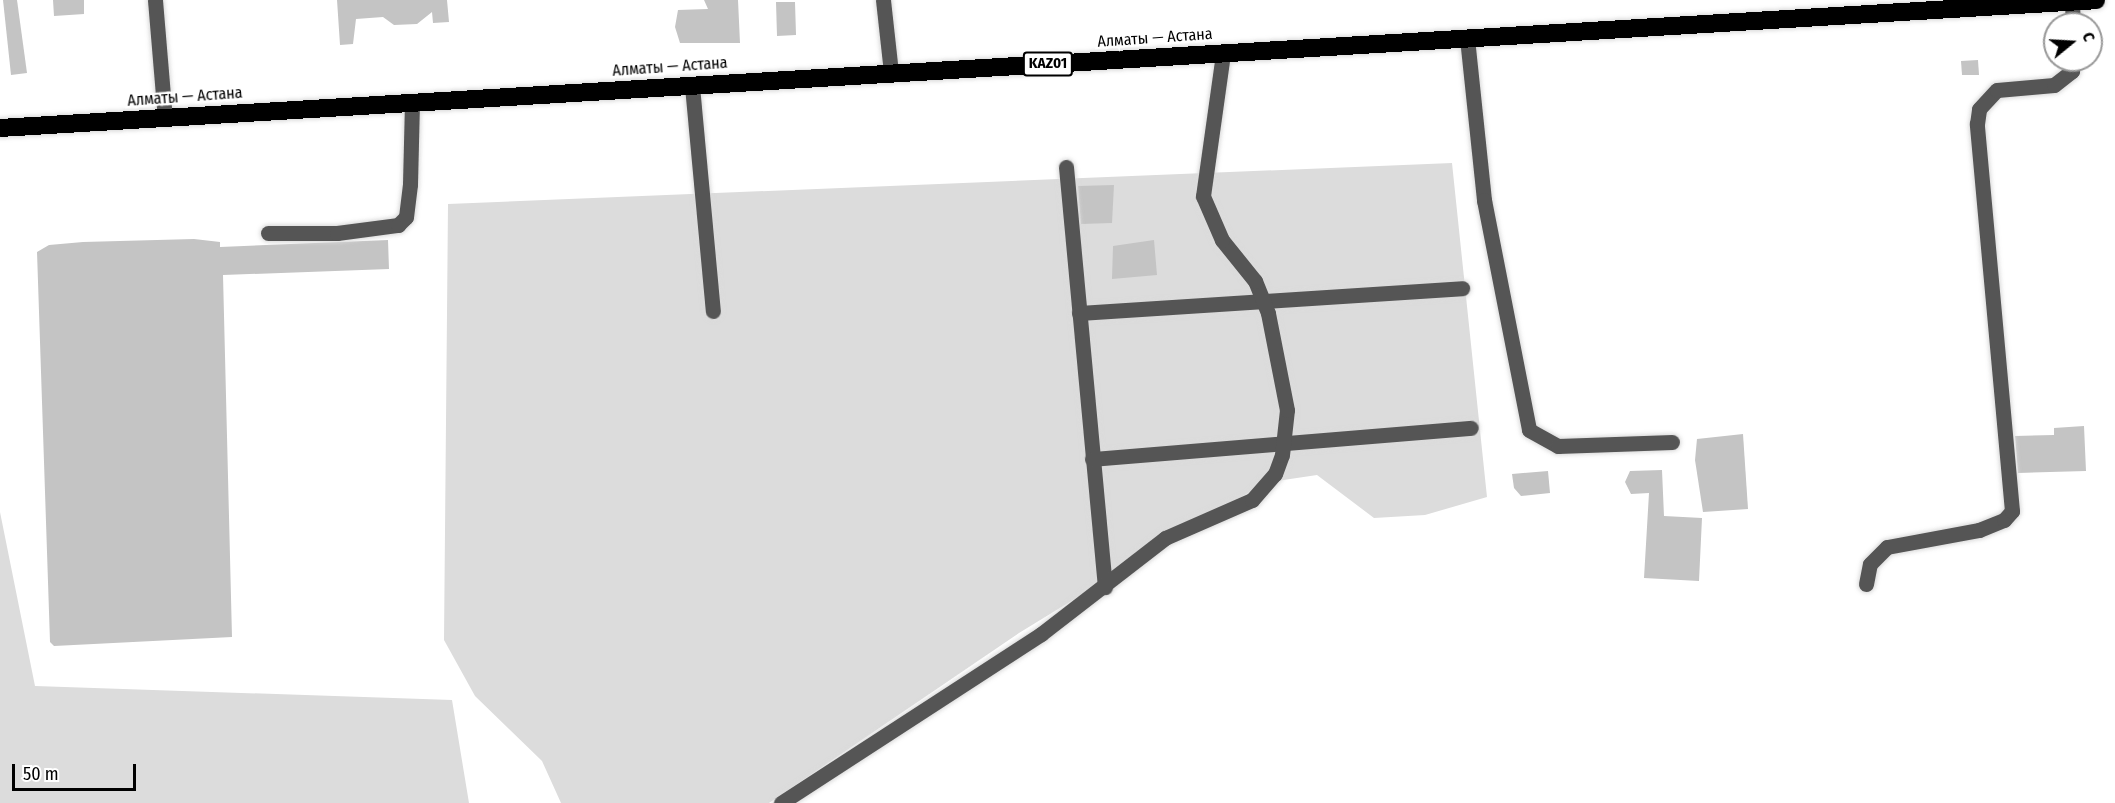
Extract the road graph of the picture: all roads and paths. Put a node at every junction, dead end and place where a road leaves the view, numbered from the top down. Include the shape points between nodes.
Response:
1 (155, 0) edge
2 (883, 0) edge
3 (2096, 0) edge
4 (2072, 2) junction
5 (2072, 12) edge
6 (1467, 38) junction
7 (1223, 53) junction
8 (2071, 72) edge
9 (891, 73) junction
10 (692, 86) junction
11 (412, 103) junction
12 (165, 118) junction
13 (0, 128) edge
14 (1066, 167) dead end
15 (268, 233) dead end
16 (1462, 288) dead end
17 (1262, 298) junction
18 (712, 311) dead end
19 (1078, 313) junction
20 (1471, 428) dead end
21 (1285, 441) junction
22 (1672, 442) dead end
23 (1092, 459) junction
24 (1866, 584) dead end
25 (1105, 587) junction
26 (781, 803) edge

1 - 12 street
2 - 9 street
3 - 4 highway, Алматы — Астана / KАZ01
4 - 5 street
4 - 6 highway, Алматы — Астана / KАZ01
6 - 7 highway, Алматы — Астана / KАZ01
6 - 22 street via 1484,200 1529,430 1558,446
7 - 9 highway, Алматы — Астана / KАZ01
7 - 17 street via 1203,196 1222,240 1256,281
8 - 24 street via 2054,85 1997,90 1979,110 1977,124 2012,511 1979,530 1887,547 1870,564
9 - 10 highway, Алматы — Астана / KАZ01
10 - 11 highway, Алматы — Астана / KАZ01
10 - 18 street
11 - 12 highway, Алматы — Астана / KАZ01
11 - 15 street via 406,217 388,228
12 - 13 highway, Алматы — Астана / KАZ01
14 - 19 street
16 - 17 street
17 - 19 street
17 - 21 street via 1282,380
19 - 23 street
20 - 21 street
21 - 23 street
21 - 25 street via 1275,474 1258,495 1165,538
23 - 25 street
25 - 26 street via 1041,634

